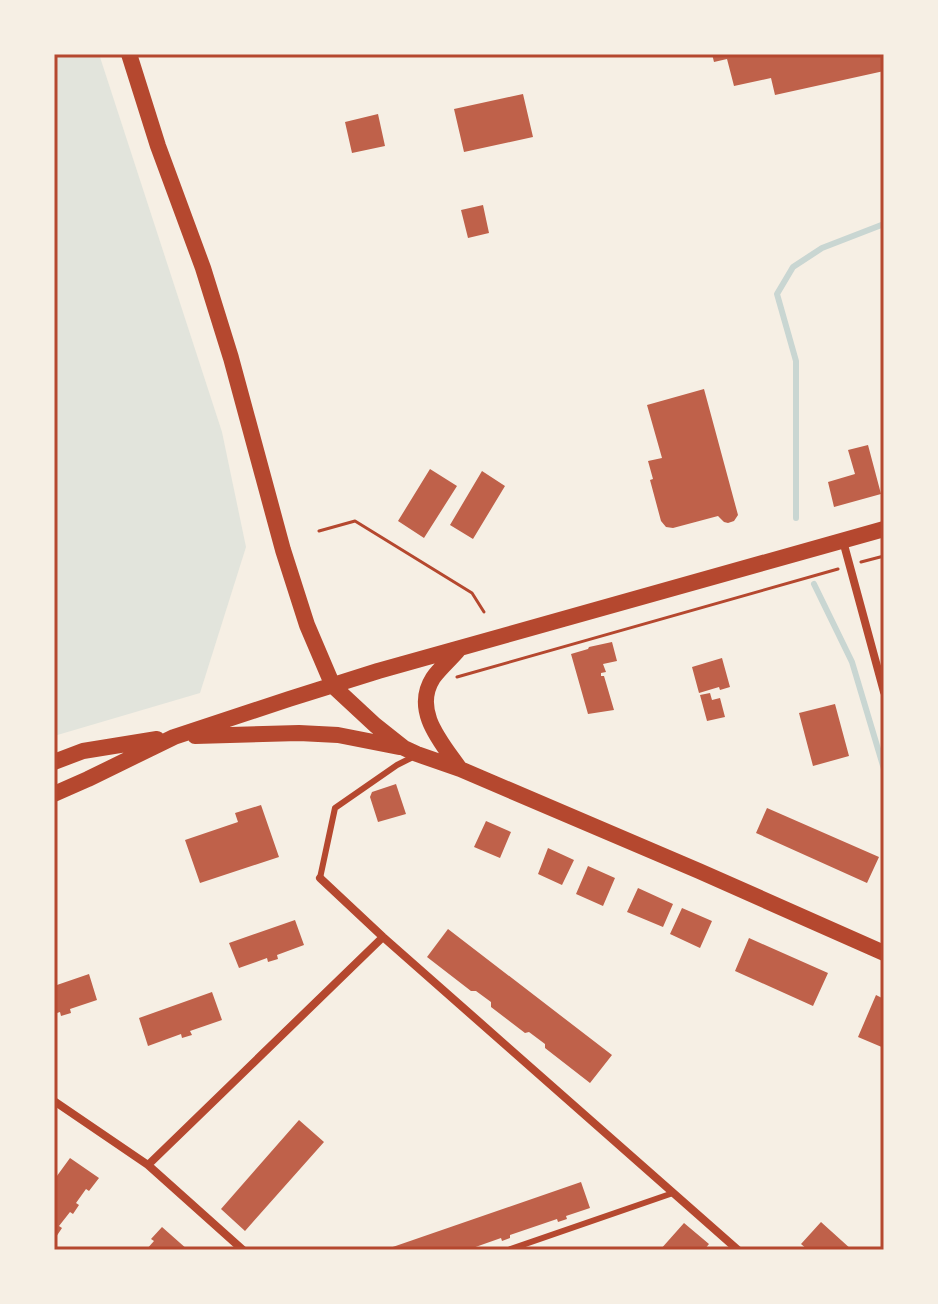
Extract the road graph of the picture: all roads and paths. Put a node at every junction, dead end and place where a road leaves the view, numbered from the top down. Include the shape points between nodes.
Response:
1 (129, 54) edge
2 (884, 529) edge
3 (319, 531) dead end
4 (843, 541) junction
5 (884, 556) edge
6 (849, 566) junction
7 (484, 612) dead end
8 (459, 649) junction
9 (450, 682) dead end
10 (333, 686) junction
11 (884, 692) edge
12 (174, 737) junction
13 (411, 751) junction
14 (54, 762) edge
15 (460, 769) junction
16 (54, 794) edge
17 (320, 878) joint
18 (383, 937) junction
19 (884, 953) edge
20 (54, 1101) edge
21 (148, 1165) junction
22 (673, 1193) junction
23 (243, 1250) edge
24 (508, 1250) edge
25 (738, 1250) edge

1 - 10 main road via 203,268 307,625
2 - 4 main road
3 - 7 path via 355,521 472,593
4 - 6 street
4 - 8 main road
5 - 6 path
6 - 9 path
6 - 11 street
8 - 10 main road
8 - 15 main road via 433,679 426,699 433,730
10 - 12 main road
10 - 13 main road
12 - 13 main road via 338,735
12 - 14 main road via 83,751
12 - 16 main road
13 - 15 main road
13 - 17 lane via 335,808
15 - 19 main road
17 - 18 street
18 - 21 street
18 - 22 street
20 - 21 street
21 - 23 street
22 - 24 lane
22 - 25 street

